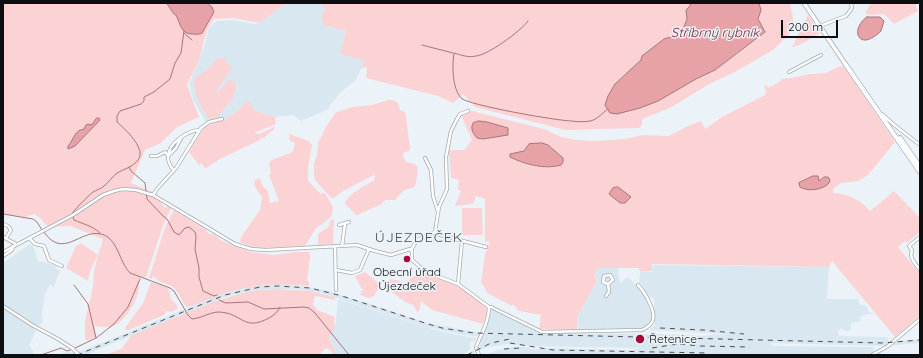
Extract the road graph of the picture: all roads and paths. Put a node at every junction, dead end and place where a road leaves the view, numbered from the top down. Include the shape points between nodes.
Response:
1 (804, 3) edge
2 (852, 3) edge
3 (819, 26) junction
4 (821, 55) dead end
5 (846, 65) junction
6 (789, 72) dead end
7 (468, 111) dead end
8 (881, 113) junction
9 (222, 119) dead end
10 (199, 130) junction
11 (920, 145) edge
12 (151, 156) dead end
13 (168, 156) junction
14 (424, 158) dead end
15 (920, 167) edge
16 (174, 171) junction
17 (920, 172) edge
18 (153, 195) junction
19 (438, 212) junction
20 (349, 222) dead end
21 (3, 224) edge
22 (345, 224) junction
23 (339, 225) dead end
24 (435, 232) junction
25 (4, 237) edge
26 (920, 237) edge
27 (29, 238) junction
28 (462, 241) junction
29 (15, 245) junction
30 (335, 246) junction
31 (342, 246) junction
32 (486, 247) dead end
33 (369, 249) junction
34 (411, 250) junction
35 (3, 252) edge
36 (3, 256) edge
37 (62, 266) dead end
38 (336, 270) junction
39 (920, 270) edge
40 (458, 284) junction
41 (608, 284) dead end
42 (638, 285) dead end
43 (336, 290) dead end
44 (606, 296) dead end
45 (3, 306) edge
46 (489, 307) junction
47 (920, 319) edge
48 (478, 354) edge
49 (79, 355) edge
50 (872, 355) edge

1 - 3 main road
2 - 3 street via 852,8 846,16
3 - 5 main road
4 - 6 street
5 - 8 highway
5 - 17 highway
7 - 19 street via 460,114 451,131 446,157 447,189
8 - 11 street
8 - 15 highway
9 - 10 street via 209,122
10 - 13 street via 181,137 176,148
10 - 16 street
12 - 13 street via 165,152
13 - 16 street
14 - 19 street via 431,170 433,196
16 - 18 street
18 - 27 street via 136,190 114,191
18 - 30 street via 244,247 262,250
19 - 24 street
20 - 22 street
21 - 25 street via 11,230
22 - 23 street
22 - 31 street
24 - 28 street
24 - 34 street via 418,239
25 - 29 street
26 - 39 street via 909,246 912,250 912,260
27 - 29 street
27 - 37 street via 35,244 44,246 49,260
28 - 32 street
28 - 40 street
29 - 35 street
29 - 36 street
30 - 31 street
30 - 38 street
31 - 33 street via 357,245
33 - 34 street via 390,254
33 - 38 street via 360,270 352,273
34 - 40 street via 412,260 427,272
38 - 43 street
40 - 46 street
41 - 44 street via 609,292
42 - 46 street via 646,294 654,315 651,324 642,330 544,332
45 - 49 street, bridge via 58,338
46 - 48 street via 476,348
47 - 50 street via 888,346

